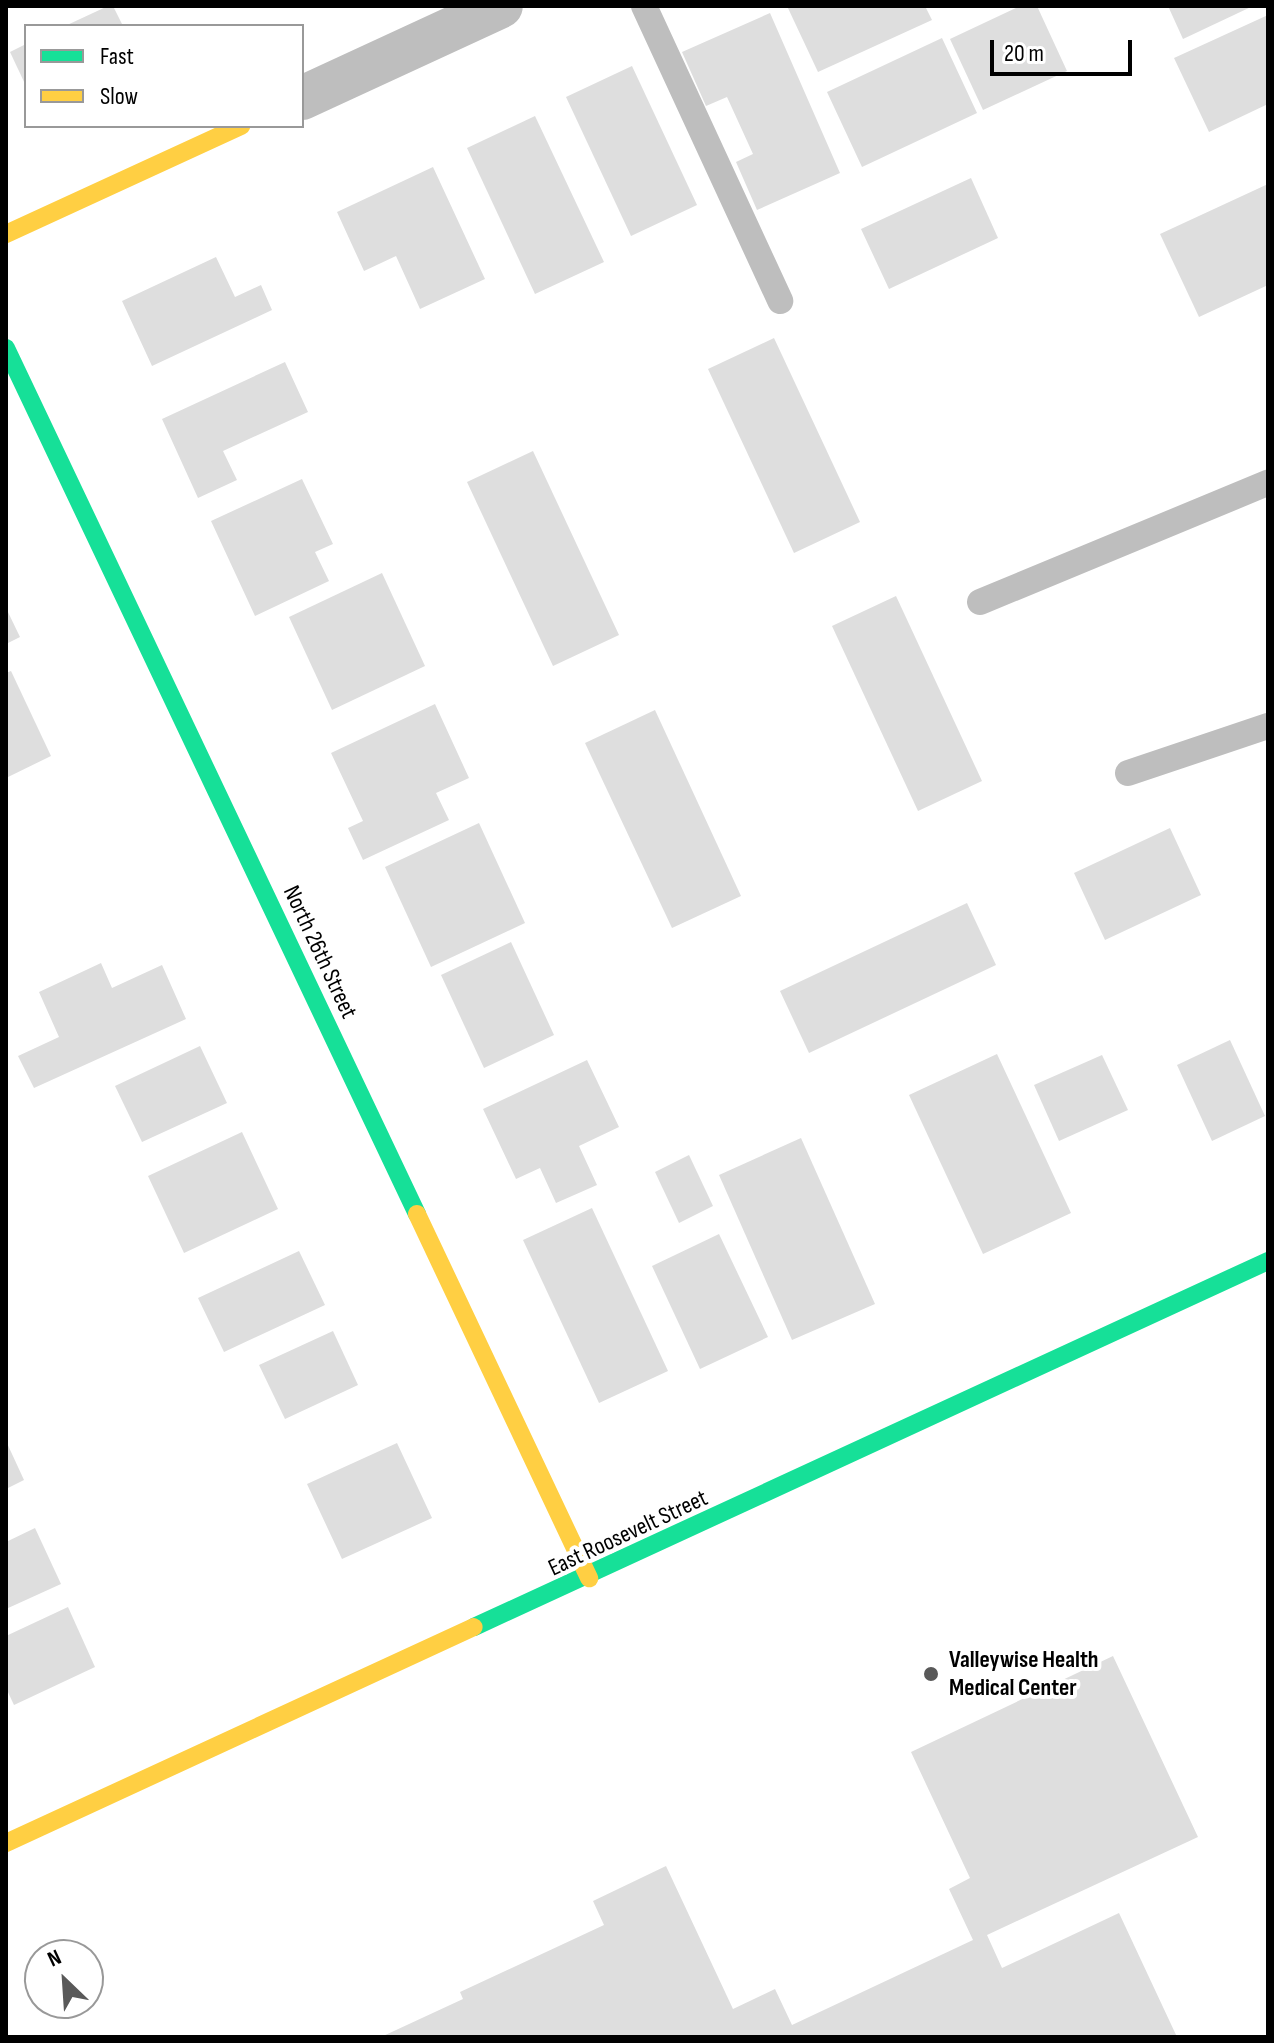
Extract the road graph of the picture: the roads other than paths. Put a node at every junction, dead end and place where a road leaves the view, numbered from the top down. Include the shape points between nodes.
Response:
1 (501, 6) edge
2 (644, 6) edge
3 (304, 97) edge
4 (237, 128) edge
5 (6, 234) edge
6 (780, 301) dead end
7 (6, 348) edge
8 (1268, 483) edge
9 (980, 602) dead end
10 (1268, 726) edge
11 (1128, 773) dead end
12 (1268, 1261) edge
13 (589, 1578) junction
14 (6, 1843) edge

1 - 3 street
2 - 6 lane
4 - 5 street
7 - 13 street, North 26th Street
8 - 9 lane
10 - 11 lane
12 - 13 street, East Roosevelt Street
13 - 14 street, East Roosevelt Street

